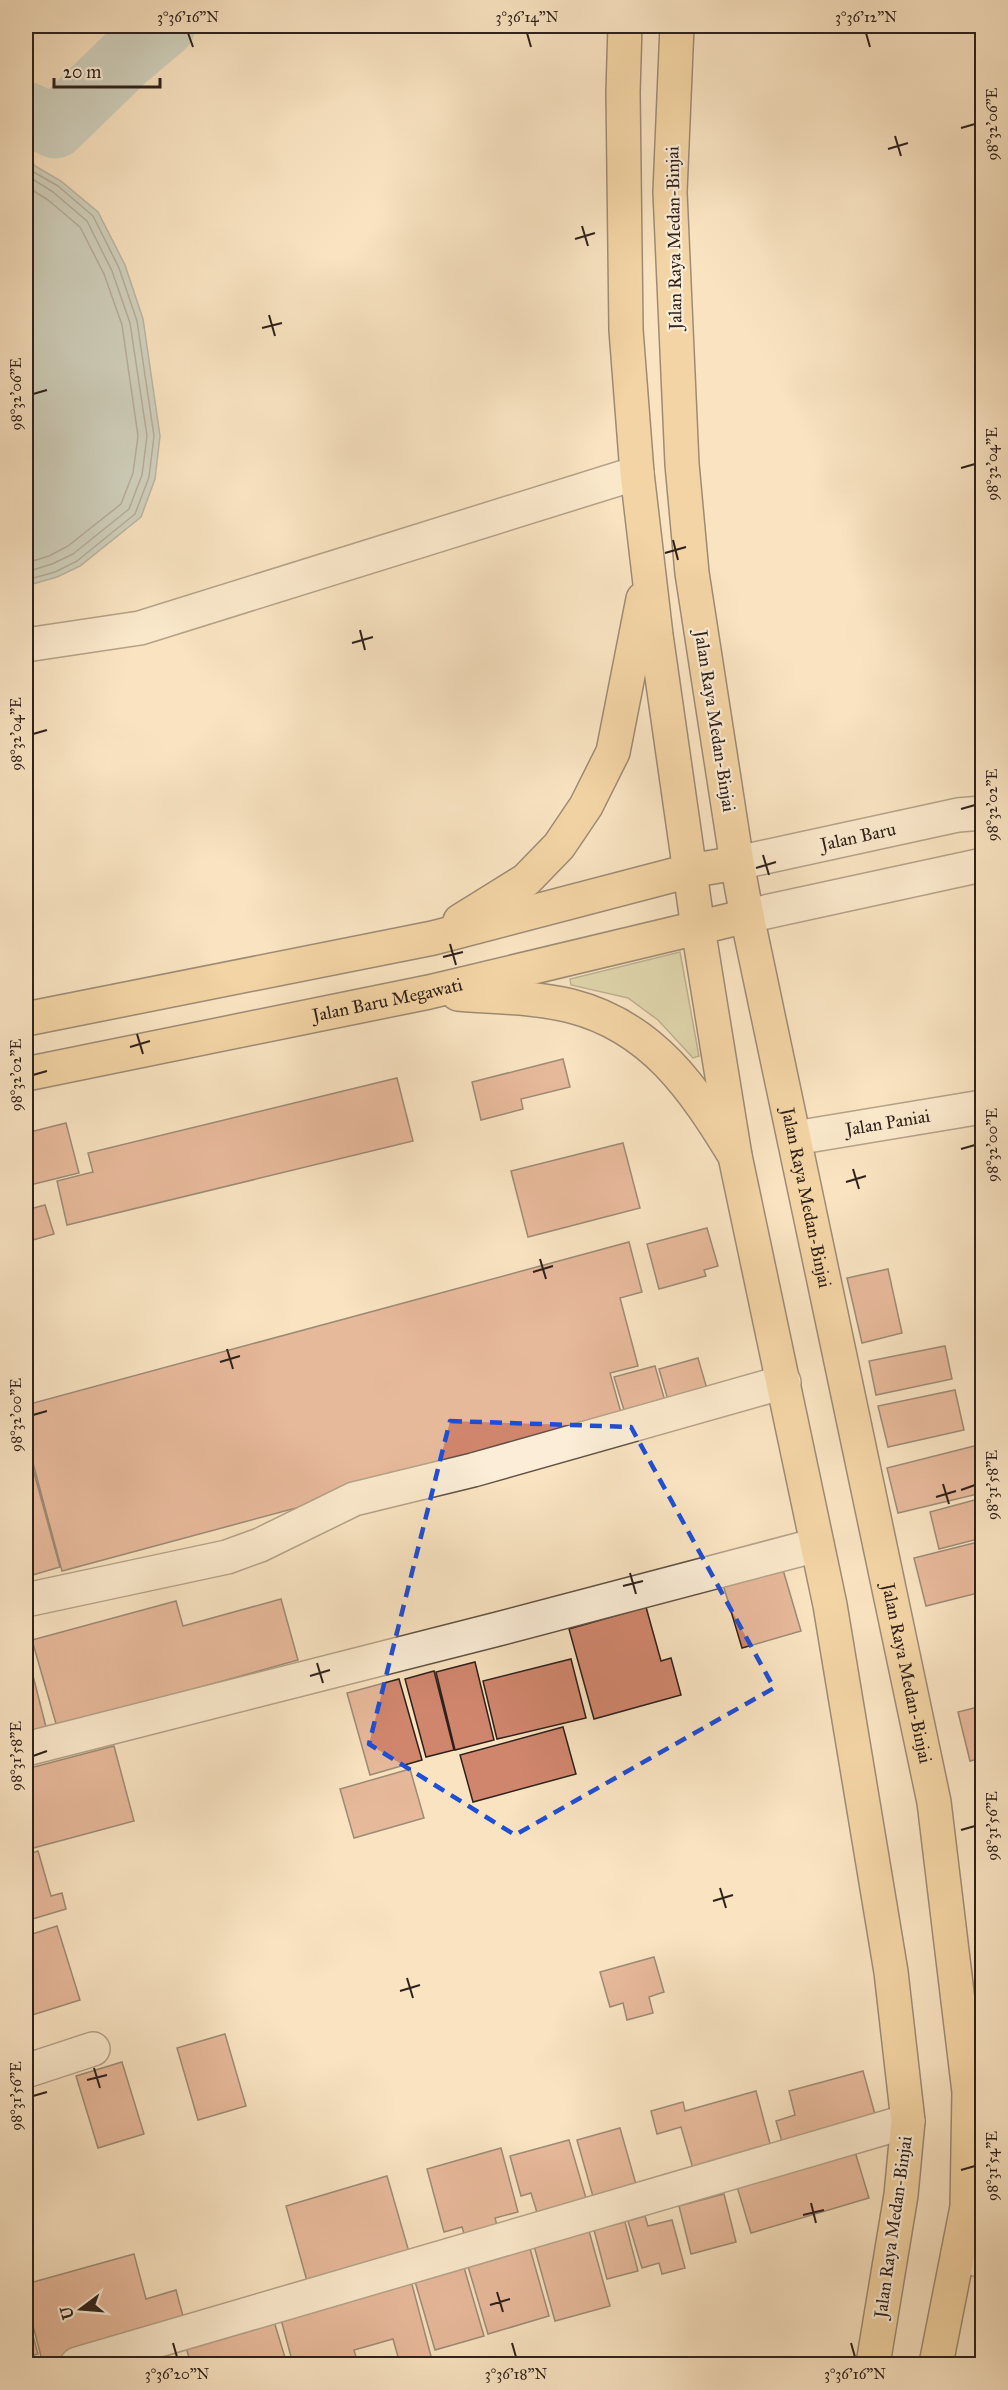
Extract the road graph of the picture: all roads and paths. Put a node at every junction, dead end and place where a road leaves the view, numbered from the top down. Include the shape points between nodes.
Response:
1 (626, 26) edge
2 (677, 26) edge
3 (637, 473) junction
4 (649, 572) junction
5 (26, 645) edge
6 (982, 813) edge
7 (736, 863) junction
8 (982, 865) edge
9 (689, 871) junction
10 (747, 916) junction
11 (698, 928) junction
12 (433, 938) junction
13 (429, 992) junction
14 (26, 1019) edge
15 (26, 1074) edge
16 (982, 1107) edge
17 (795, 1138) junction
18 (735, 1156) junction
19 (783, 1382) junction
20 (817, 1545) junction
21 (26, 1600) edge
22 (26, 1749) edge
23 (93, 2049) dead end
24 (26, 2070) edge
25 (908, 2121) junction
26 (975, 2205) edge
27 (970, 2257) edge
28 (77, 2364) edge
29 (873, 2364) edge
30 (936, 2364) edge

1 - 3 main road, Jalan Raya Medan-Binjai via 626,330
2 - 7 main road, Jalan Raya Medan-Binjai via 670,192 682,464 692,573
3 - 4 main road, Jalan Raya Medan-Binjai
3 - 5 street via 140,628
4 - 9 main road, Jalan Raya Medan-Binjai
4 - 12 main road via 612,752 586,806 559,846 526,880
6 - 7 street, Jalan Baru
7 - 9 main road
7 - 10 main road, Jalan Raya Medan-Binjai
8 - 10 street
9 - 11 main road, Jalan Raya Medan-Binjai
9 - 12 main road
10 - 11 main road, Jalan Baru Megawati
10 - 17 main road, Jalan Raya Medan-Binjai
11 - 13 main road, Jalan Baru Megawati
11 - 18 main road, Jalan Raya Medan-Binjai
12 - 14 main road
13 - 15 main road, Jalan Baru Megawati
13 - 18 main road via 571,1006 606,1018 633,1033 689,1085
16 - 17 street, Jalan Paniai
17 - 26 main road, Jalan Raya Medan-Binjai via 934,1802 969,2092
18 - 19 main road, Jalan Raya Medan-Binjai
19 - 20 main road, Jalan Raya Medan-Binjai
19 - 21 street via 473,1470 354,1499 228,1557
20 - 22 street
20 - 25 main road, Jalan Raya Medan-Binjai via 891,1972
23 - 24 street
25 - 28 street
25 - 29 main road, Jalan Raya Medan-Binjai via 901,2195
26 - 27 main road, Jalan Raya Medan-Binjai
27 - 30 main road, Jalan Raya Medan-Binjai

